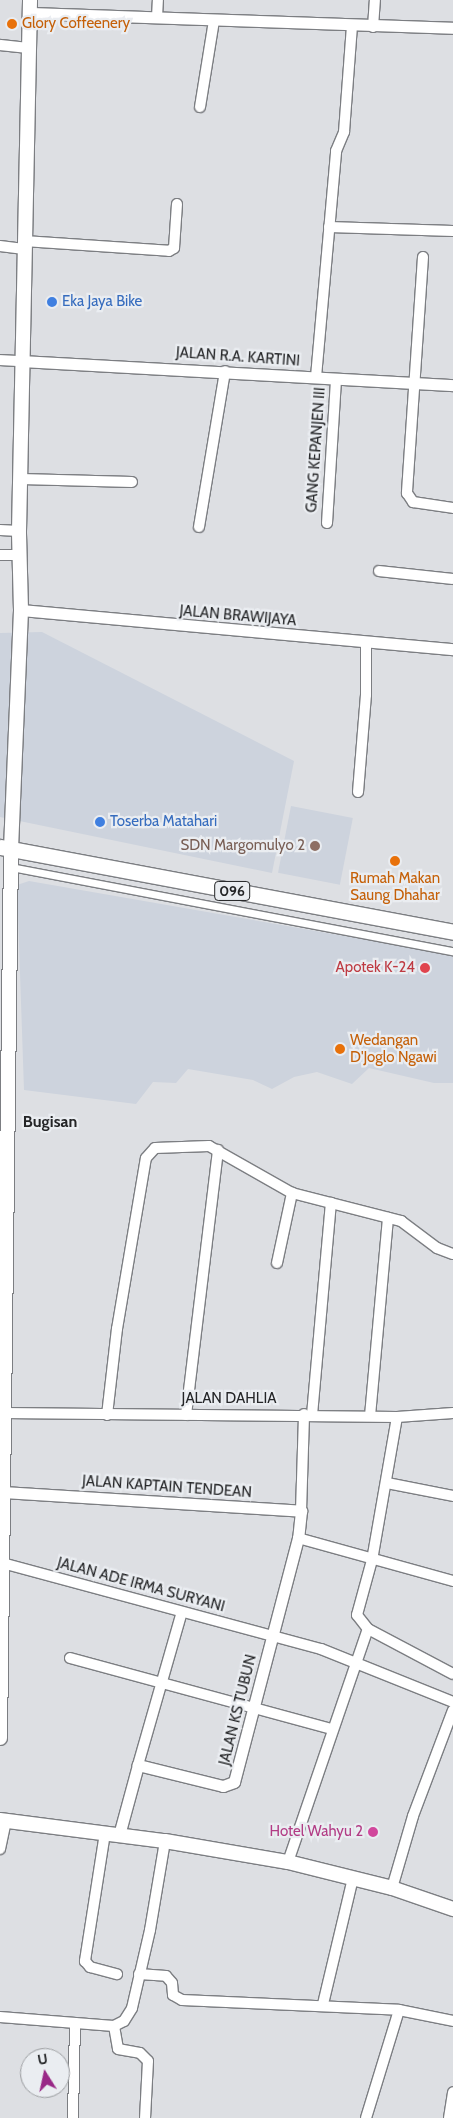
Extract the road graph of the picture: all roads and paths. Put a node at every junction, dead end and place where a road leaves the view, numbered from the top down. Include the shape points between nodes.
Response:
1 (158, 0) edge
2 (375, 0) edge
3 (30, 7) edge
4 (157, 18) junction
5 (214, 21) junction
6 (352, 26) junction
7 (373, 27) junction
8 (453, 28) edge
9 (0, 45) edge
10 (28, 48) junction
11 (200, 107) dead end
12 (177, 204) dead end
13 (329, 227) junction
14 (453, 231) edge
15 (24, 245) junction
16 (0, 246) edge
17 (423, 257) dead end
18 (0, 360) edge
19 (22, 361) junction
20 (225, 372) junction
21 (316, 377) junction
22 (336, 378) junction
23 (417, 382) junction
24 (453, 385) edge
25 (21, 479) junction
26 (132, 482) dead end
27 (453, 508) edge
28 (327, 524) dead end
29 (199, 527) dead end
30 (0, 530) edge
31 (19, 531) junction
32 (20, 554) junction
33 (0, 555) edge
34 (380, 571) dead end
35 (453, 579) edge
36 (21, 610) junction
37 (366, 642) junction
38 (453, 649) edge
39 (358, 792) dead end
40 (6, 848) edge
41 (11, 868) junction
42 (453, 932) edge
43 (453, 951) edge
44 (4, 1097) edge
45 (218, 1150) junction
46 (292, 1193) junction
47 (331, 1204) junction
48 (388, 1218) junction
49 (453, 1254) edge
50 (277, 1264) dead end
51 (2, 1377) edge
52 (4, 1413) junction
53 (453, 1413) edge
54 (186, 1414) junction
55 (107, 1415) junction
56 (308, 1415) junction
57 (370, 1416) junction
58 (397, 1417) junction
59 (2, 1454) edge
60 (387, 1483) junction
61 (3, 1492) junction
62 (453, 1496) edge
63 (301, 1510) junction
64 (298, 1538) junction
65 (372, 1560) junction
66 (2, 1563) junction
67 (453, 1582) edge
68 (182, 1612) junction
69 (368, 1629) junction
70 (272, 1636) junction
71 (70, 1658) dead end
72 (356, 1662) junction
73 (453, 1674) edge
74 (162, 1683) junction
75 (453, 1702) edge
76 (255, 1708) junction
77 (453, 1710) edge
78 (331, 1729) junction
79 (0, 1738) edge
80 (138, 1765) junction
81 (3, 1820) edge
82 (112, 1834) junction
83 (165, 1841) junction
84 (0, 1849) edge
85 (288, 1862) junction
86 (353, 1878) junction
87 (392, 1888) junction
88 (453, 1909) edge
89 (117, 1974) dead end
90 (139, 1974) junction
91 (323, 2004) junction
92 (399, 2010) junction
93 (0, 2017) edge
94 (453, 2021) edge
95 (75, 2023) junction
96 (114, 2026) junction
97 (453, 2092) edge
98 (73, 2118) edge
99 (145, 2118) edge
100 (366, 2118) edge
101 (449, 2118) edge

1 - 4 street
2 - 7 street
3 - 4 street
3 - 10 main road
4 - 5 street
5 - 6 street
5 - 11 street
6 - 7 street
6 - 13 street via 344,132 336,151
7 - 8 street
9 - 10 street
10 - 15 main road
12 - 15 street via 174,248 169,251
13 - 14 street
13 - 21 street
15 - 16 street
15 - 19 main road
17 - 23 street
18 - 19 street
19 - 20 street, JALAN R.A. KARTINI
19 - 25 main road
20 - 21 street, JALAN R.A. KARTINI
20 - 29 street
21 - 22 street, JALAN R.A. KARTINI
22 - 23 street, JALAN R.A. KARTINI
22 - 28 street, GANG KEPANJEN III
23 - 24 street, JALAN R.A. KARTINI
23 - 27 street via 407,493 413,502
25 - 26 street
25 - 31 main road
30 - 31 street
31 - 32 main road
32 - 33 street
32 - 36 main road
34 - 35 street
36 - 37 street, JALAN BRAWIJAYA
36 - 40 main road
37 - 38 street, JALAN BRAWIJAYA
37 - 39 street via 366,695
40 - 41 main road
40 - 42 main road, 096
41 - 43 street
41 - 44 main road
44 - 51 main road
45 - 46 street
45 - 54 street
45 - 55 street via 197,1145 154,1148 146,1158 117,1329
46 - 47 street
46 - 50 street
47 - 48 street
47 - 56 street
48 - 49 street via 401,1221 437,1248
48 - 57 street
51 - 52 main road
52 - 55 street, JALAN DAHLIA
52 - 59 main road
53 - 58 street, JALAN DAHLIA
54 - 55 street, JALAN DAHLIA
54 - 56 street, JALAN DAHLIA
56 - 57 street, JALAN DAHLIA
56 - 63 street
57 - 58 street, JALAN DAHLIA
58 - 60 street
59 - 61 main road
60 - 62 street
60 - 65 street
61 - 63 street, JALAN KAPTAIN TENDEAN
61 - 66 main road
63 - 64 street
64 - 65 street
64 - 70 street, JALAN KS TUBUN
65 - 67 street
65 - 69 street via 357,1615
66 - 68 street, JALAN ADE IRMA SURYANI
66 - 79 main road
68 - 70 street, JALAN ADE IRMA SURYANI
68 - 74 street
69 - 72 street
69 - 73 street
70 - 72 street, JALAN ADE IRMA SURYANI
70 - 76 street, JALAN KS TUBUN
71 - 74 street
72 - 75 street, JALAN ADE IRMA SURYANI
72 - 78 street
74 - 76 street
74 - 80 street
76 - 78 street
76 - 80 street, JALAN KS TUBUN via 236,1777 229,1785
77 - 87 street via 413,1816
78 - 85 street
80 - 82 street
81 - 82 main road
81 - 84 street
82 - 83 main road
82 - 89 street via 85,1961 90,1967
83 - 85 main road
83 - 90 street
85 - 86 main road
86 - 87 main road
86 - 91 street
87 - 88 main road
90 - 91 street via 166,1976 172,1983 173,1995 182,2000
90 - 96 street via 132,2008 124,2021
91 - 92 street
92 - 94 street
92 - 100 street
93 - 95 street
95 - 96 street
95 - 98 street
96 - 99 street via 118,2049 140,2053 148,2061
97 - 101 street

